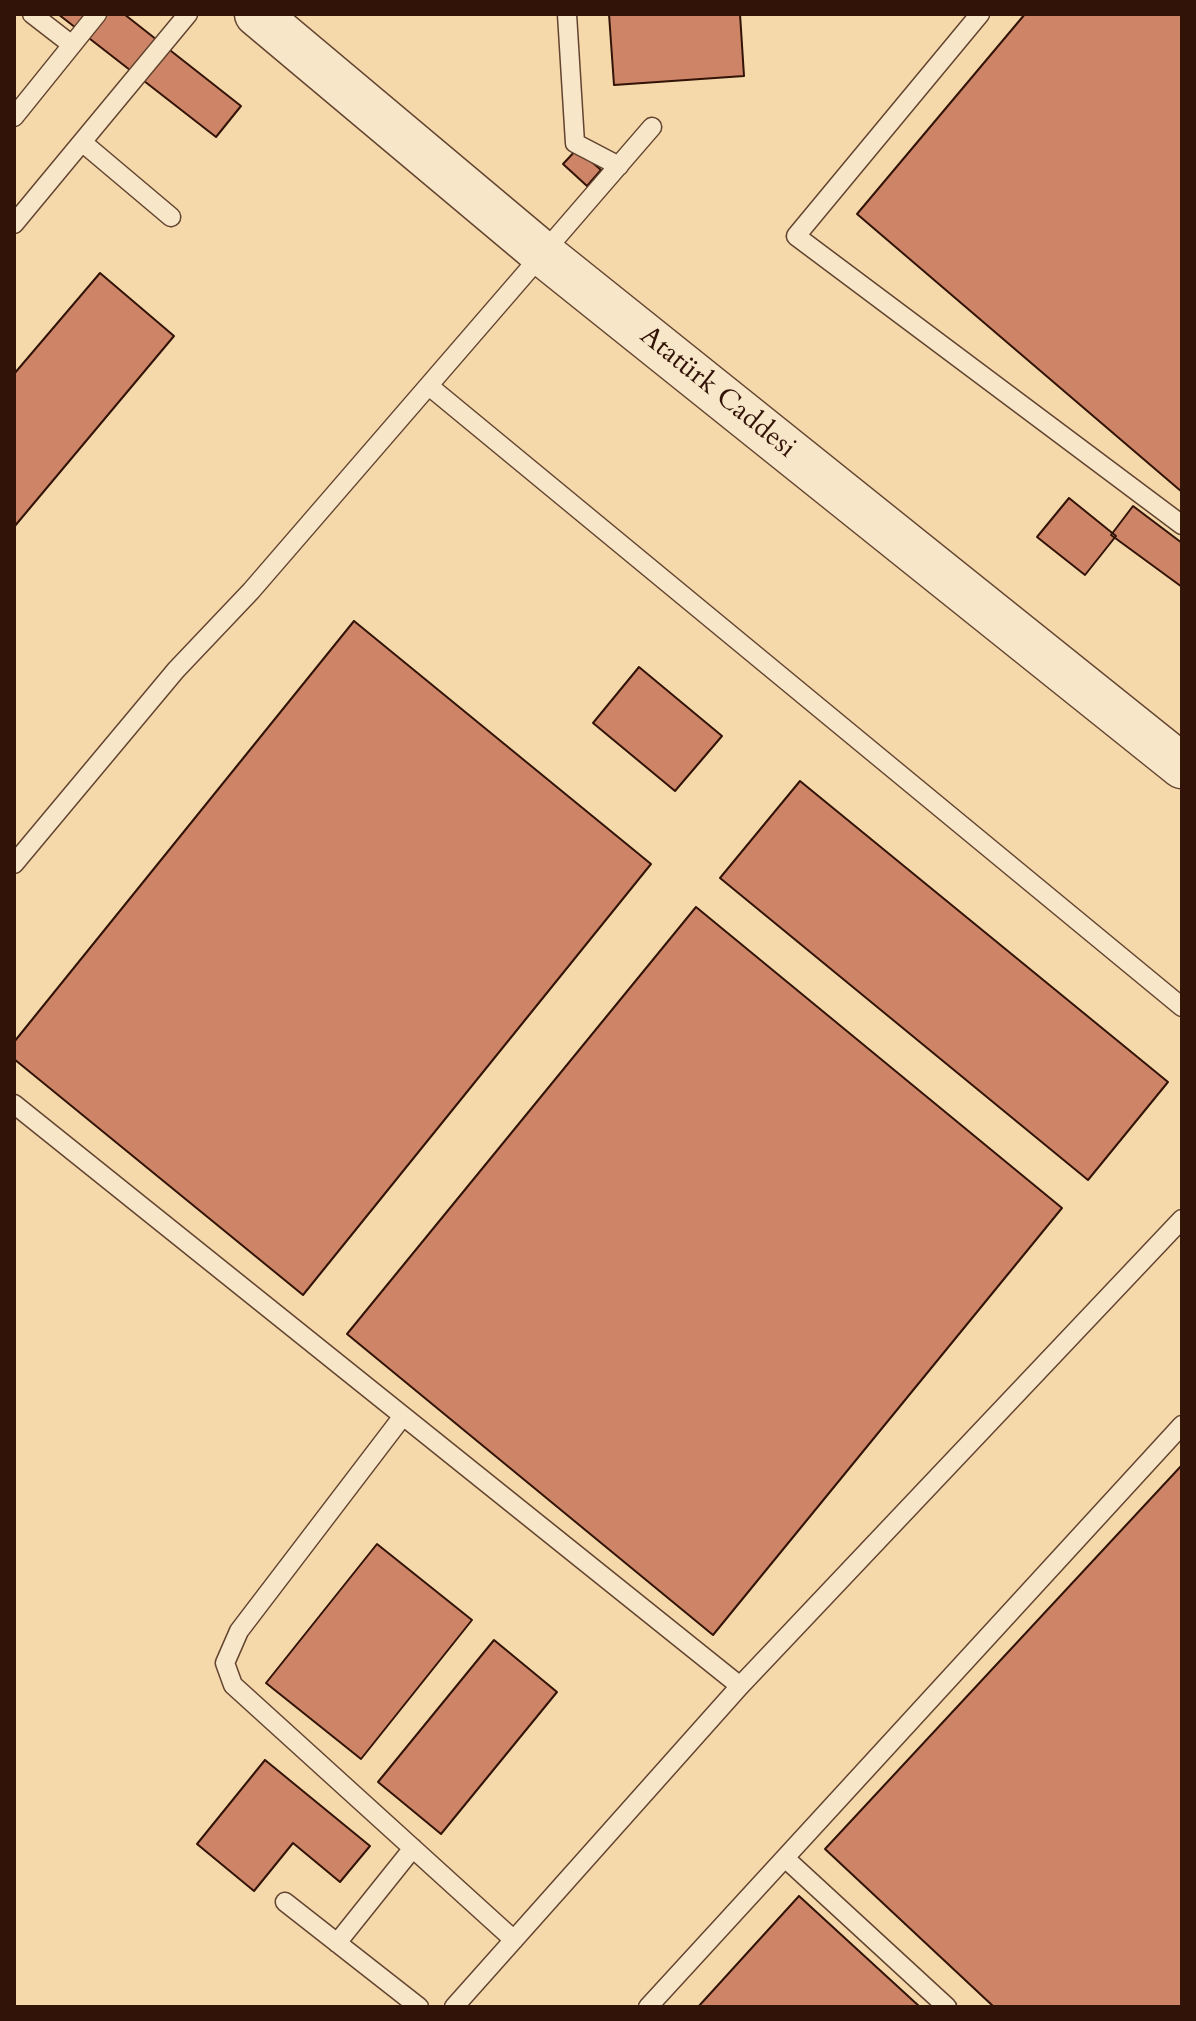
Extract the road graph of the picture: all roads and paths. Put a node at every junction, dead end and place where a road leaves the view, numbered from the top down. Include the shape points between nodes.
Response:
1 (32, 14) edge
2 (97, 14) edge
3 (188, 14) edge
4 (257, 14) edge
5 (567, 14) edge
6 (980, 14) edge
7 (72, 45) junction
8 (14, 117) edge
9 (652, 127) dead end
10 (82, 142) junction
11 (619, 166) junction
12 (171, 217) dead end
13 (14, 224) edge
14 (543, 254) junction
15 (429, 386) junction
16 (1182, 525) edge
17 (1182, 766) edge
18 (14, 864) edge
19 (1182, 1007) edge
20 (14, 1104) edge
21 (1182, 1219) edge
22 (403, 1416) junction
23 (1182, 1425) edge
24 (740, 1686) junction
25 (413, 1848) junction
26 (785, 1858) junction
27 (285, 1902) dead end
28 (514, 1940) junction
29 (337, 1943) junction
30 (419, 2007) edge
31 (454, 2007) edge
32 (648, 2007) edge
33 (947, 2007) edge

1 - 7 lane
2 - 7 lane
3 - 10 lane
4 - 14 street, Atatürk Caddesi
5 - 11 lane via 575,143
6 - 16 lane via 796,236
7 - 8 lane
9 - 11 lane
10 - 12 lane
10 - 13 lane
11 - 14 lane
14 - 15 lane
14 - 17 street, Atatürk Caddesi
15 - 18 lane via 176,670
15 - 19 lane
20 - 22 lane
21 - 24 lane
22 - 24 lane
22 - 25 lane via 239,1631 225,1663 233,1685
23 - 26 lane
24 - 28 lane
25 - 28 lane
25 - 29 lane
26 - 32 lane
26 - 33 lane
27 - 29 lane
28 - 31 lane
29 - 30 lane

